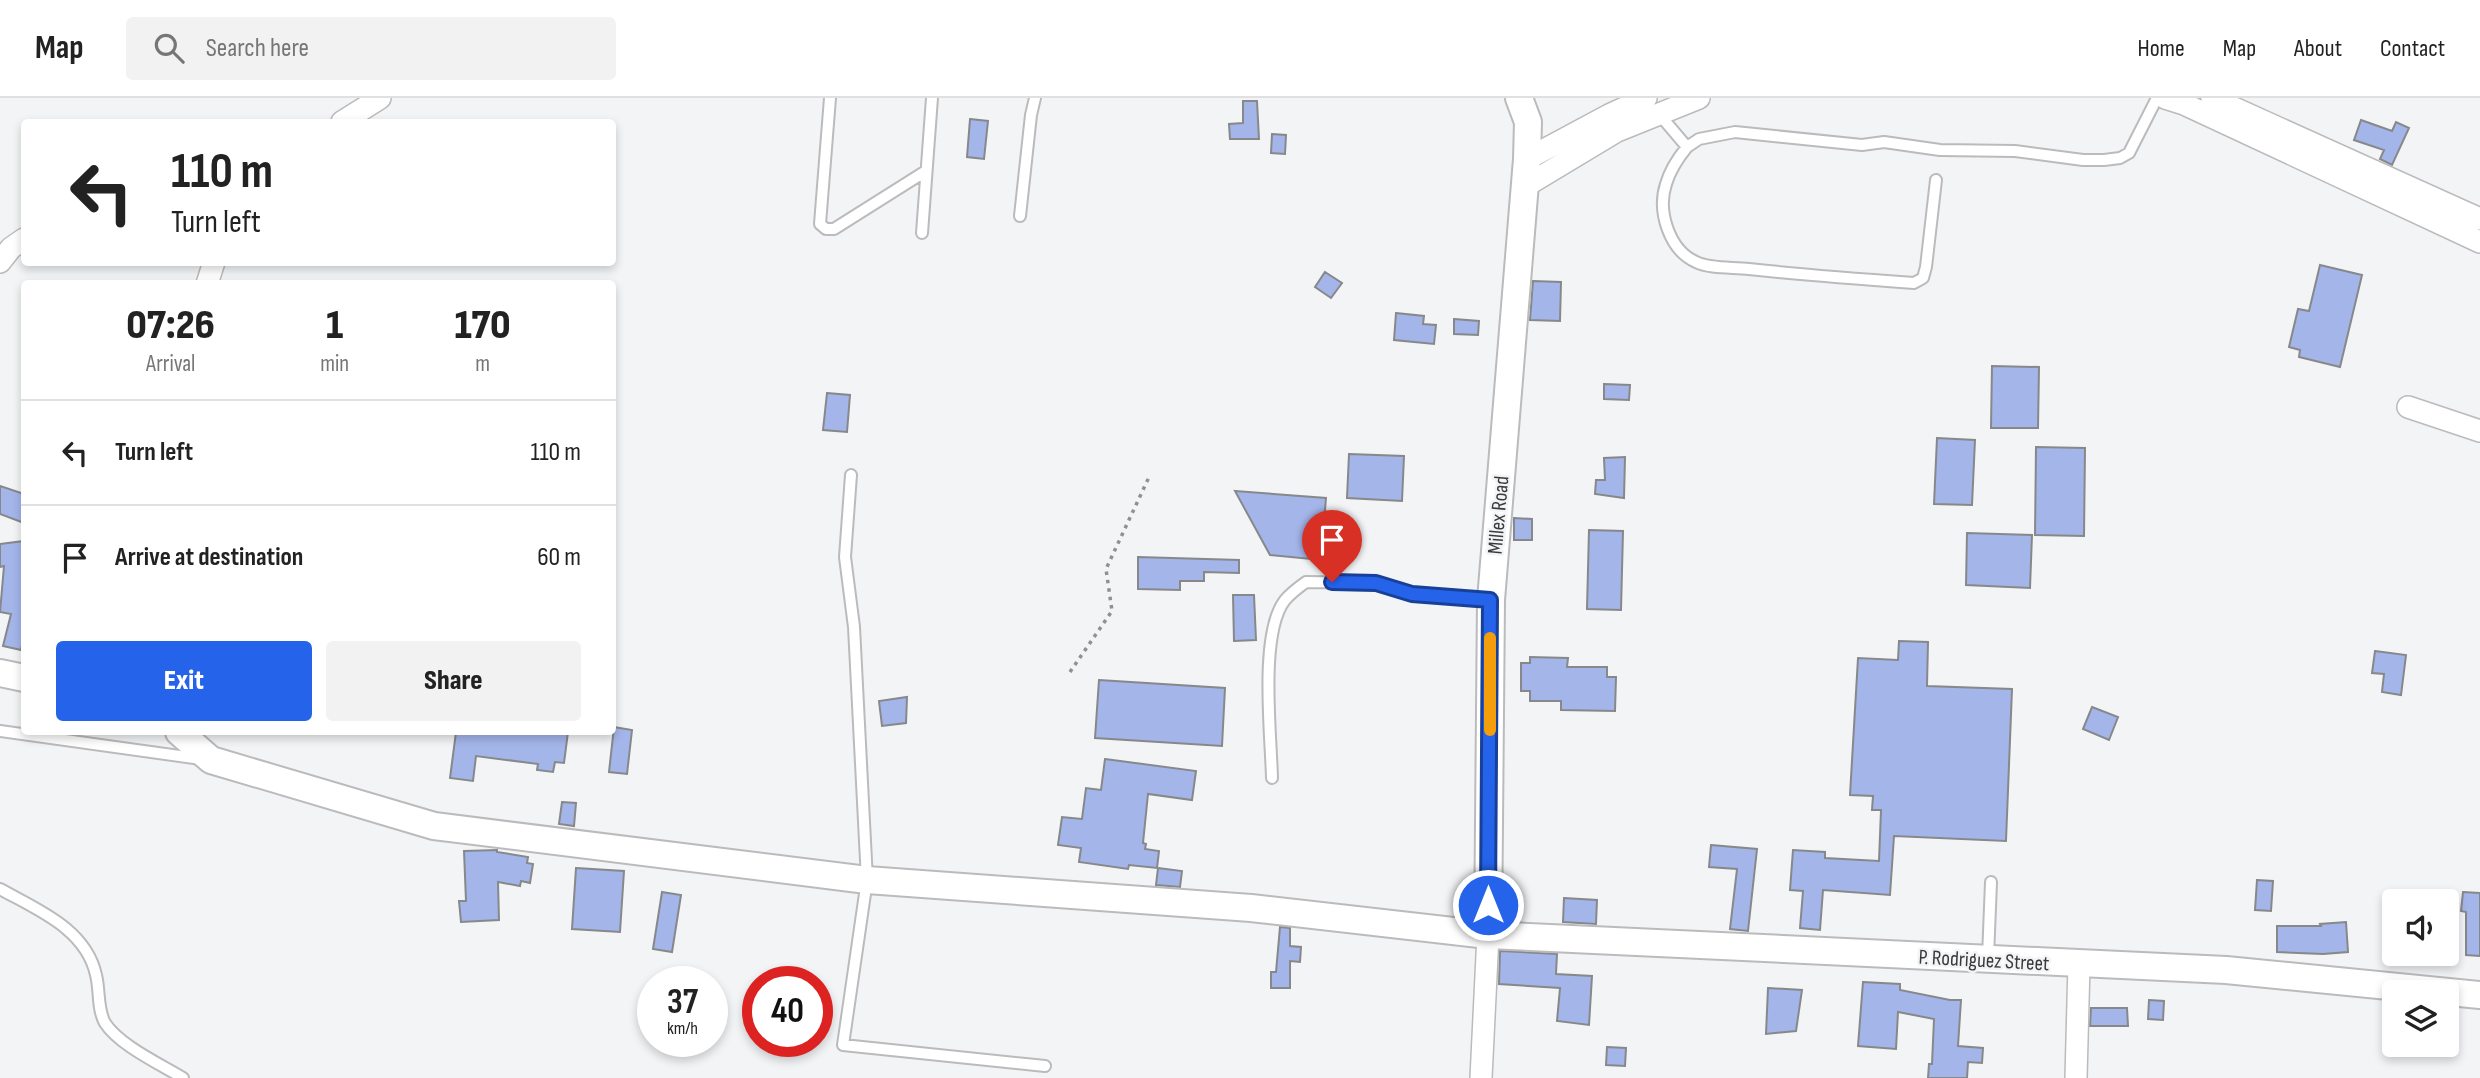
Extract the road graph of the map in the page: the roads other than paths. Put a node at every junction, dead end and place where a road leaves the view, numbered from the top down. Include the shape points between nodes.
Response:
1 (380, 98) edge
2 (830, 98) edge
3 (932, 98) edge
4 (1035, 98) edge
5 (1519, 98) edge
6 (1699, 98) edge
7 (2157, 98) edge
8 (2165, 98) edge
9 (2212, 98) edge
10 (1653, 106) edge
11 (347, 119) edge
12 (1687, 147) junction
13 (1527, 159) junction
14 (926, 171) junction
15 (1936, 180) dead end
16 (1524, 187) junction
17 (1020, 216) dead end
18 (2480, 219) edge
19 (922, 233) dead end
20 (21, 241) edge
21 (2480, 242) edge
22 (0, 262) edge
23 (2408, 407) dead end
24 (2480, 430) edge
25 (851, 475) dead end
26 (1490, 600) junction
27 (0, 673) edge
28 (21, 677) edge
29 (0, 731) edge
30 (21, 734) edge
31 (29, 735) edge
32 (182, 735) edge
33 (211, 760) junction
34 (1272, 778) dead end
35 (867, 880) junction
36 (1990, 882) dead end
37 (0, 888) edge
38 (1488, 935) junction
39 (1988, 960) junction
40 (2079, 964) junction
41 (2480, 995) edge
42 (1045, 1066) dead end
43 (183, 1078) edge
44 (1481, 1078) edge
45 (2076, 1078) edge

1 - 11 street
2 - 14 lane via 820,224 826,229 834,229
3 - 14 lane
4 - 17 lane
5 - 13 street, Millex Road via 1528,122
6 - 10 street
7 - 12 lane via 2129,153 2104,160 1735,132 1699,139
8 - 21 street
9 - 18 street
10 - 12 lane
10 - 13 street via 1609,115
10 - 16 street
12 - 15 lane via 1665,184 1663,204 1675,247 1698,264 1914,283 1923,278 1926,267
13 - 16 street, Millex Road
14 - 19 lane
16 - 26 street, Millex Road
20 - 22 street
23 - 24 street
25 - 35 lane via 845,557 854,626
26 - 34 lane via 1412,594 1376,583 1306,582 1285,600 1273,624 1268,681
26 - 38 street, Millex Road
27 - 28 street
29 - 30 lane
31 - 33 lane
32 - 33 street
33 - 35 street, P. Rodriguez Street via 434,826
35 - 38 street, P. Rodriguez Street via 1251,908
35 - 42 lane via 843,1045
36 - 39 lane
37 - 43 lane via 75,935 88,952 96,975 104,1021 117,1037
38 - 39 street, P. Rodriguez Street
38 - 44 street
39 - 40 street, P. Rodriguez Street
40 - 41 street, P. Rodriguez Street via 2227,971
40 - 45 street

